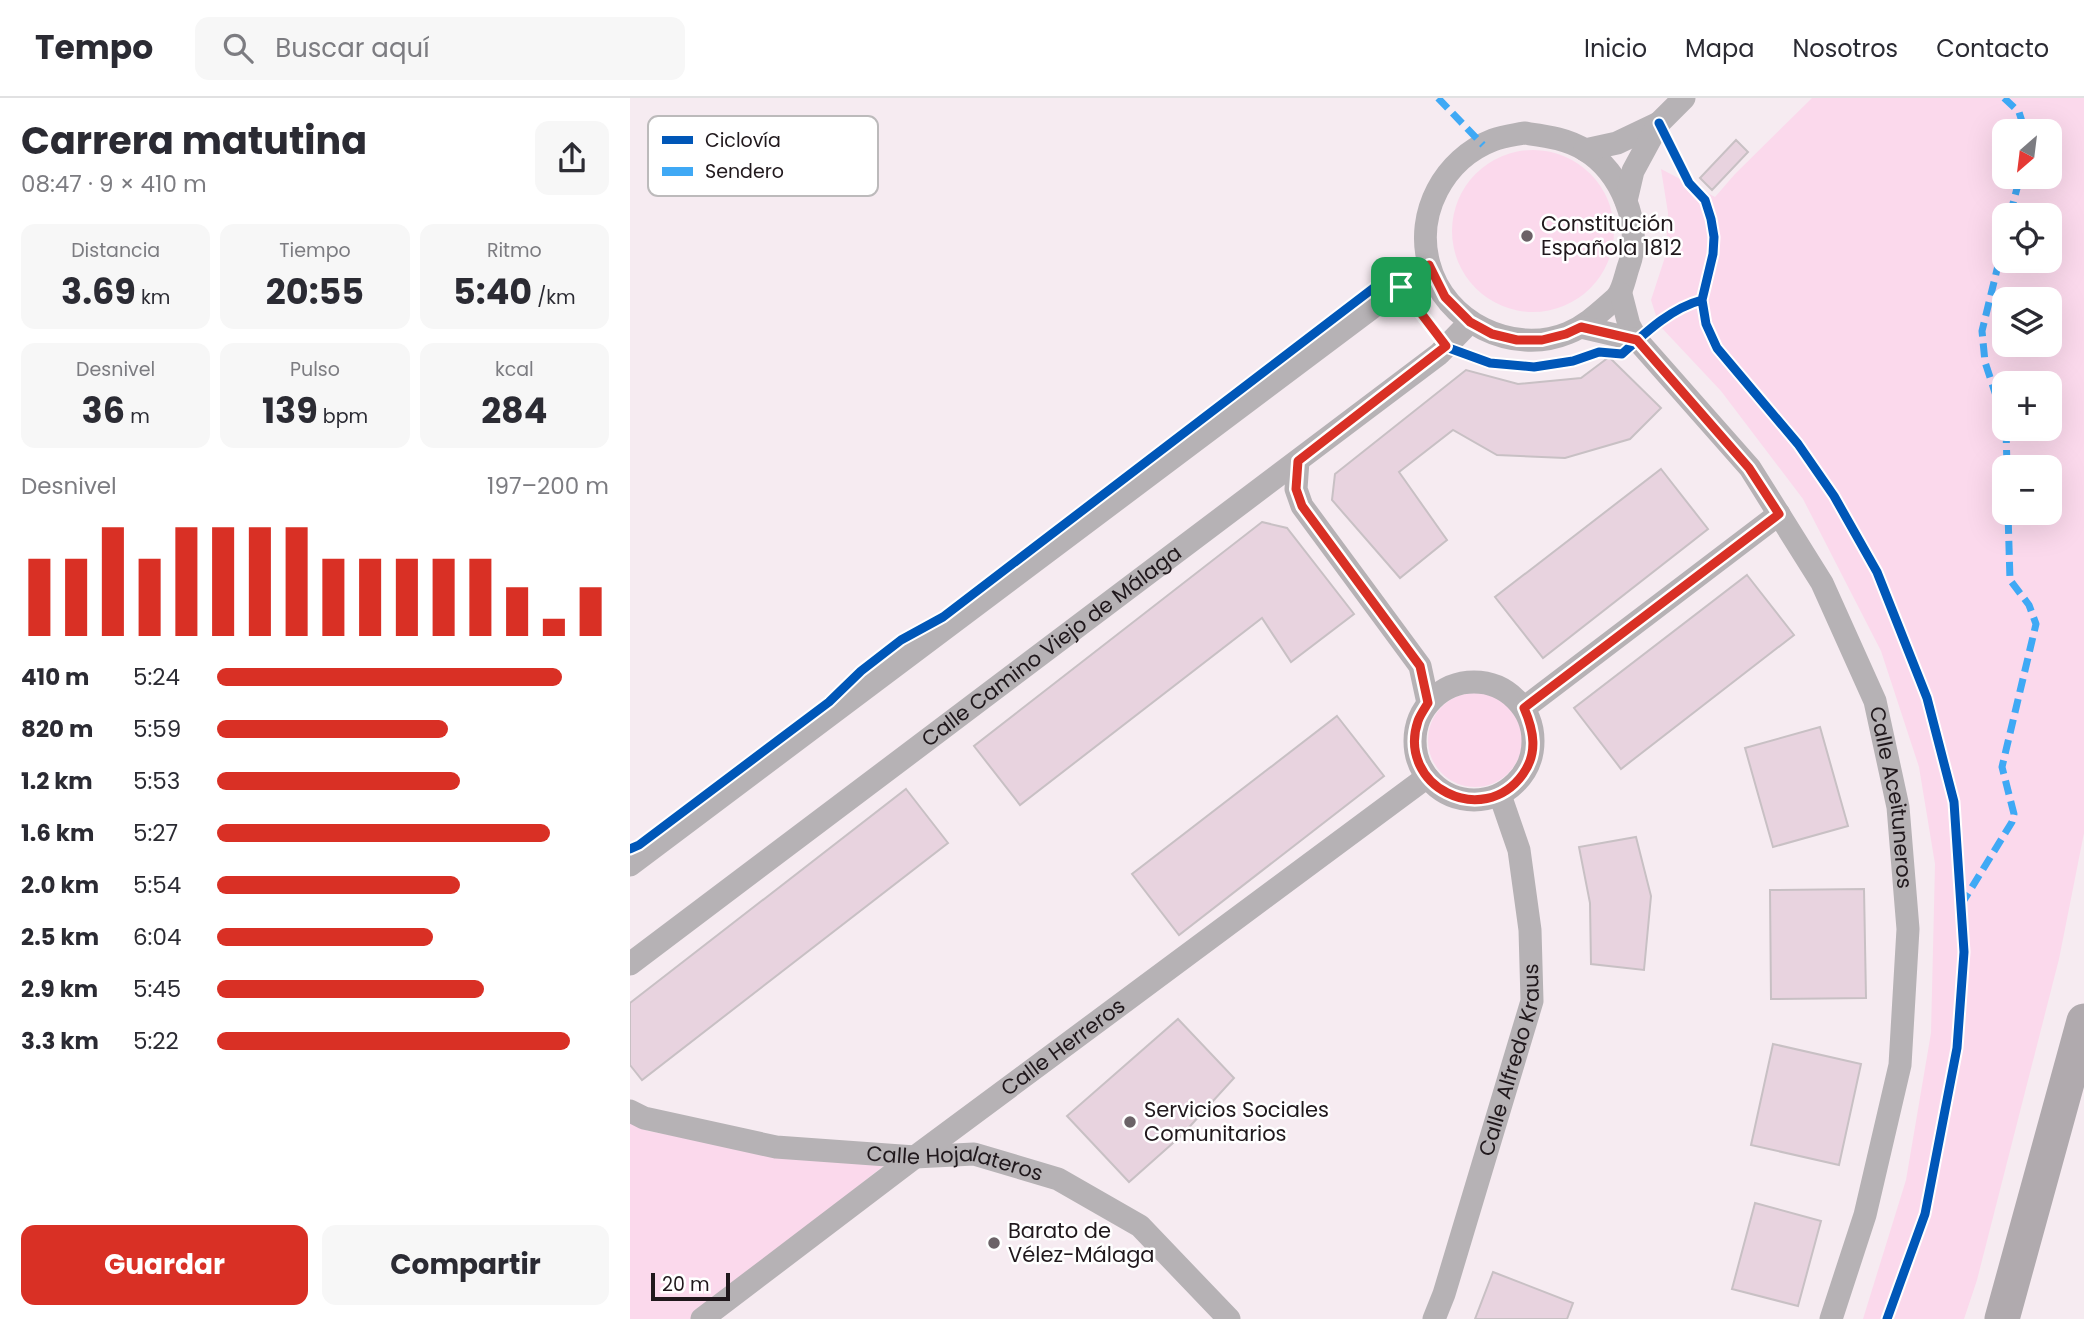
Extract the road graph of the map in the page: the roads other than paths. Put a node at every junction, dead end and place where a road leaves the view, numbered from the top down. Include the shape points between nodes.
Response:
1 (1684, 98) edge
2 (1659, 123) junction
3 (1586, 150) junction
4 (1626, 201) junction
5 (1429, 265) junction
6 (1621, 294) junction
7 (1470, 322) junction
8 (1581, 327) junction
9 (1637, 340) junction
10 (1298, 461) junction
11 (1240, 504) junction
12 (1302, 506) junction
13 (1779, 514) junction
14 (1420, 666) junction
15 (1454, 685) junction
16 (1428, 703) junction
17 (1524, 708) junction
18 (1427, 777) junction
19 (1500, 795) junction
20 (630, 865) edge
21 (630, 964) edge
22 (2084, 1021) edge
23 (630, 1111) edge
24 (915, 1157) junction
25 (702, 1319) edge
26 (1229, 1319) edge
27 (1434, 1319) edge
28 (1831, 1319) edge
29 (2002, 1319) edge

1 - 2 street
2 - 3 street via 1617,143
2 - 4 street via 1633,171
3 - 4 street via 1610,172
3 - 5 street via 1555,137 1524,133 1494,139 1466,154 1444,176 1430,204 1425,234
4 - 6 street via 1633,233
5 - 7 street via 1445,297
5 - 20 street
6 - 8 street
6 - 9 street, Calle Aceituneros
7 - 8 street via 1517,340 1542,340
7 - 10 street, Calle Camino Viejo de Málaga via 1439,354
8 - 9 street
9 - 13 street, Calle Aceituneros via 1749,468
10 - 11 street, Calle Camino Viejo de Málaga
10 - 12 street via 1296,489
11 - 12 street via 1263,498
11 - 21 street, Calle Camino Viejo de Málaga
12 - 14 street
13 - 17 street
13 - 28 street, Calle Aceituneros via 1822,583 1875,701 1898,807 1908,929 1900,1065 1865,1215
14 - 15 street
14 - 16 street
15 - 16 street
15 - 17 street via 1474,681 1493,685
16 - 18 street via 1414,739 1417,760
17 - 19 street via 1534,747 1528,767
18 - 19 street via 1441,791 1460,799
18 - 24 street, Calle Herreros
19 - 27 street, Calle Alfredo Kraus via 1519,850 1530,930 1532,1001
22 - 29 main road
23 - 24 street, Calle Hojalateros via 776,1147
24 - 25 street, Calle Herreros
24 - 26 street, Calle Hojalateros via 974,1154 1058,1179 1140,1226

